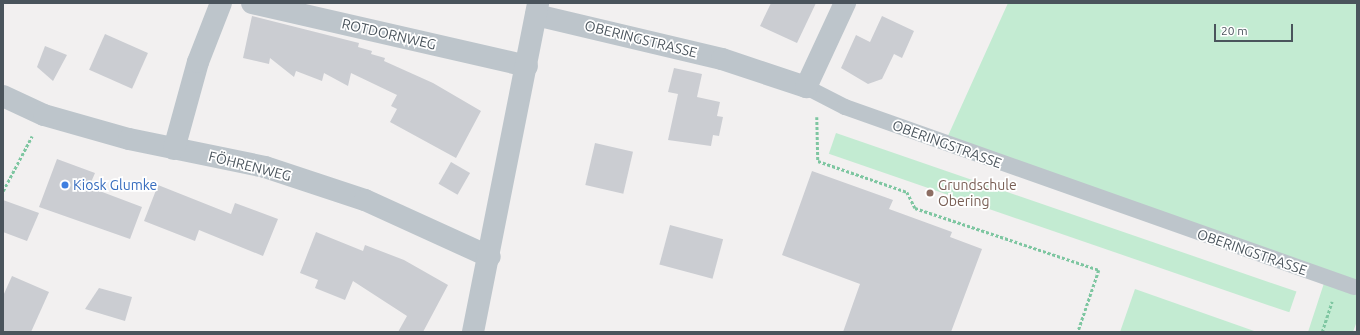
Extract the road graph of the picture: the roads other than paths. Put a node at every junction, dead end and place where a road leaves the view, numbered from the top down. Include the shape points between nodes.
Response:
1 (221, 3) edge
2 (252, 3) edge
3 (845, 3) edge
4 (537, 9) edge
5 (527, 66) junction
6 (811, 89) junction
7 (3, 96) edge
8 (174, 149) junction
9 (490, 257) junction
10 (1354, 287) dead end
11 (473, 332) edge

1 - 8 street via 198,62
2 - 5 street, ROTDORNWEG
3 - 6 street
4 - 5 street, OBERINGSTRASSE
4 - 6 street, OBERINGSTRASSE via 722,59
5 - 9 street, OBERINGSTRASSE
6 - 10 lane, OBERINGSTRASSE via 852,109
7 - 8 street, FÖHRENWEG via 44,115
8 - 9 street, FÖHRENWEG via 265,167 365,200
9 - 11 street, OBERINGSTRASSE

